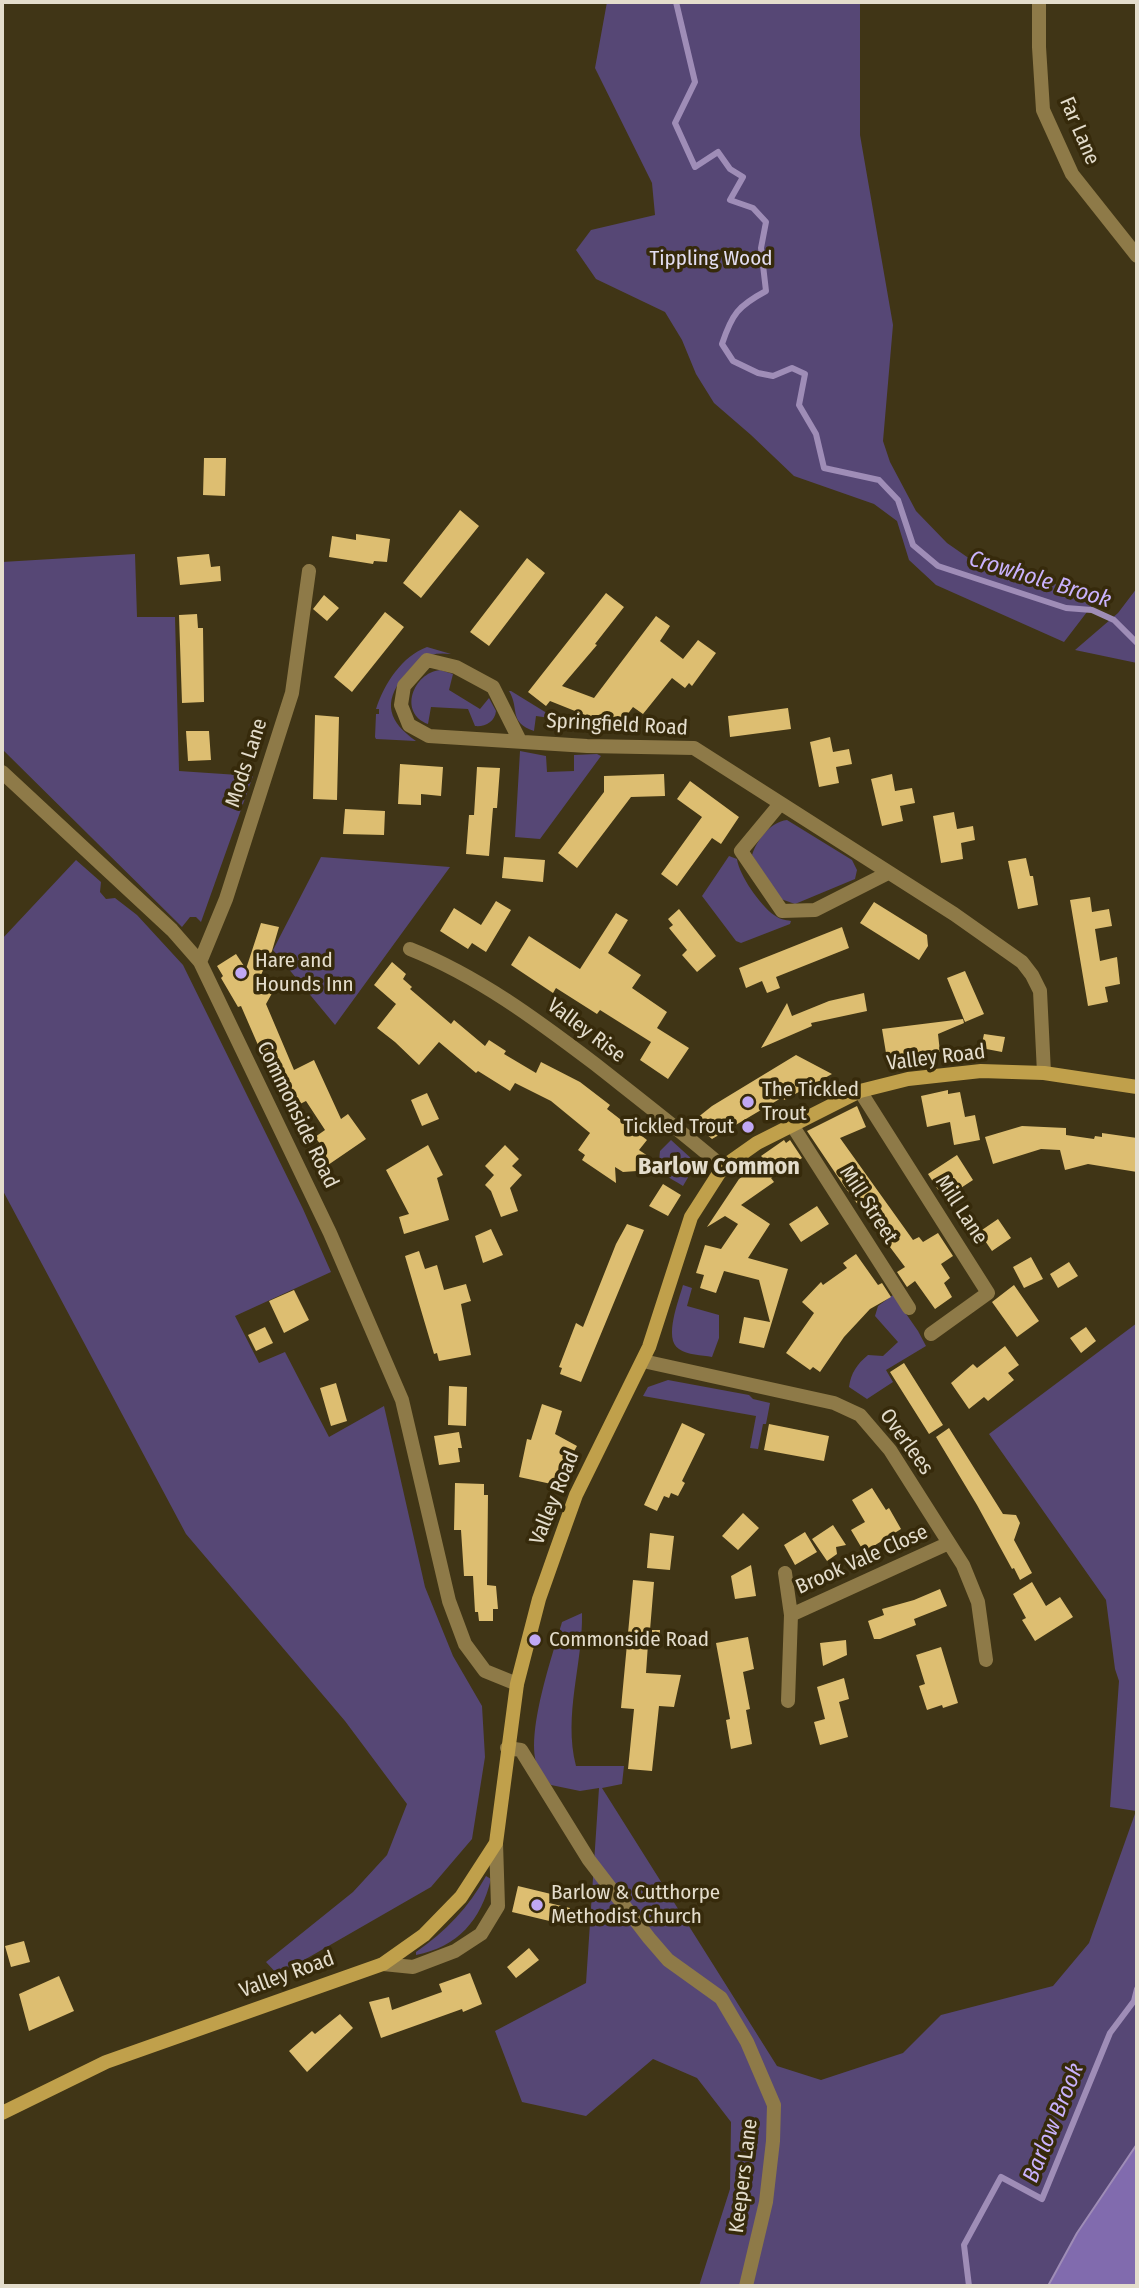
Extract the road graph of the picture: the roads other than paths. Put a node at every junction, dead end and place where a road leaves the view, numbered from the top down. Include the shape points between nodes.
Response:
1 (1039, 2) edge
2 (1137, 256) edge
3 (309, 571) dead end
4 (520, 741) junction
5 (2, 772) edge
6 (780, 804) junction
7 (887, 873) junction
8 (410, 949) dead end
9 (200, 962) junction
10 (1044, 1073) junction
11 (1137, 1087) edge
12 (860, 1091) junction
13 (792, 1125) junction
14 (723, 1167) junction
15 (909, 1308) dead end
16 (931, 1334) dead end
17 (643, 1362) junction
18 (949, 1543) junction
19 (785, 1573) dead end
20 (792, 1615) junction
21 (986, 1660) dead end
22 (517, 1684) junction
23 (788, 1701) dead end
24 (507, 1748) junction
25 (496, 1843) junction
26 (383, 1964) junction
27 (2, 2113) edge
28 (746, 2286) edge

1 - 2 street, Far Lane via 1042,110 1072,174
3 - 9 street, Mods Lane via 292,693 226,899
4 - 4 street, Springfield Road via 493,687 456,667 427,660 404,686 401,705 409,724 424,734
4 - 6 street, Springfield Road via 694,748
5 - 9 street, Commonside Road via 172,930
6 - 7 street, Springfield Road
6 - 7 street via 741,851 782,911 815,910
7 - 10 street, Springfield Road via 1022,962 1040,990
8 - 14 street, Valley Rise via 547,1027
9 - 22 street, Commonside Road via 330,1233 402,1400 449,1601 465,1644 485,1671
10 - 11 main road, Valley Road
10 - 12 main road, Valley Road via 981,1071 908,1079
12 - 13 main road, Valley Road
12 - 16 street, Mill Lane via 988,1293
13 - 14 main road, Valley Road
13 - 15 street, Mill Street
14 - 17 main road, Valley Road via 691,1217
17 - 18 street, Overlees via 834,1403 860,1415 890,1450
17 - 22 main road, Valley Road via 576,1495 539,1599
18 - 20 street, Brook Vale Close
18 - 21 street, Overlees via 978,1602
19 - 20 street, Brook Vale Close
20 - 23 street, Brook Vale Close
22 - 24 main road, Valley Road
24 - 25 main road, Valley Road
24 - 28 street, Keepers Lane via 521,1750 589,1860 649,1938 668,1960 721,1998 747,2042 774,2105 766,2202
25 - 26 main road, Valley Road via 461,1897 424,1935
25 - 26 street via 498,1906 481,1934 455,1951 413,1967
26 - 27 main road, Valley Road via 106,2062

